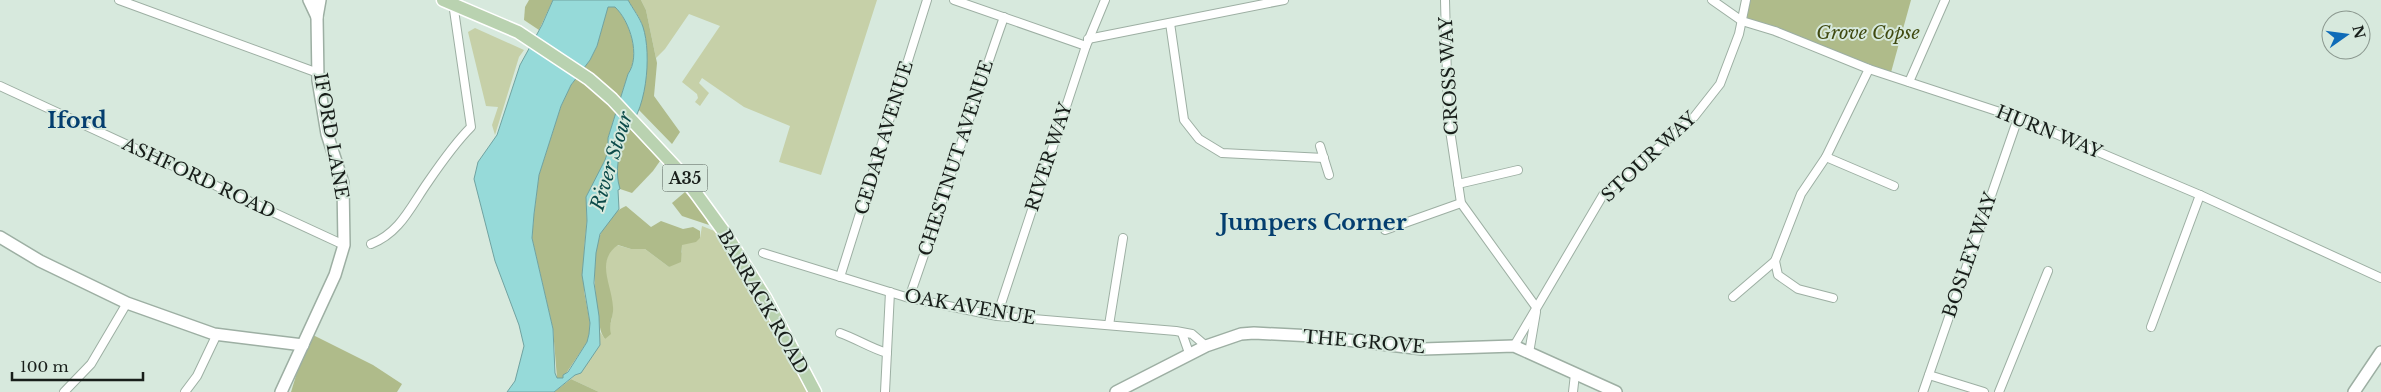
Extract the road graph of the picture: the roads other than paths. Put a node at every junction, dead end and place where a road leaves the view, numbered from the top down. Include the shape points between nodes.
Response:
1 (119, 0) edge
2 (309, 0) edge
3 (320, 0) edge
4 (927, 0) edge
5 (954, 0) edge
6 (1104, 0) edge
7 (1284, 0) edge
8 (1445, 0) edge
9 (1712, 0) edge
10 (1746, 0) edge
11 (1945, 0) edge
12 (448, 2) edge
13 (316, 17) junction
14 (1004, 17) junction
15 (1742, 21) junction
16 (1170, 22) junction
17 (1087, 43) junction
18 (1869, 69) junction
19 (318, 73) junction
20 (1909, 82) junction
21 (0, 86) edge
22 (2018, 118) junction
23 (1320, 146) dead end
24 (1826, 157) junction
25 (1324, 158) junction
26 (1518, 170) dead end
27 (1329, 175) dead end
28 (1458, 184) junction
29 (1894, 186) dead end
30 (2200, 195) junction
31 (1461, 203) junction
32 (1385, 230) dead end
33 (0, 237) edge
34 (1123, 238) dead end
35 (371, 244) dead end
36 (344, 245) junction
37 (763, 253) dead end
38 (1775, 261) junction
39 (2048, 272) dead end
40 (840, 277) junction
41 (2381, 278) edge
42 (890, 292) junction
43 (1733, 297) dead end
44 (909, 298) junction
45 (1833, 298) dead end
46 (127, 303) junction
47 (1536, 307) junction
48 (997, 316) junction
49 (1109, 325) junction
50 (2152, 327) dead end
51 (840, 333) dead end
52 (1182, 333) junction
53 (216, 334) junction
54 (303, 345) junction
55 (1206, 346) junction
56 (1514, 346) junction
57 (887, 353) junction
58 (1189, 354) junction
59 (1530, 354) junction
60 (2379, 358) edge
61 (1575, 374) junction
62 (1929, 374) junction
63 (64, 392) edge
64 (185, 392) edge
65 (281, 392) edge
66 (815, 392) edge
67 (885, 392) edge
68 (1116, 392) edge
69 (1572, 392) edge
70 (1616, 392) edge
71 (1923, 392) edge
72 (1984, 392) edge
73 (1999, 392) edge
74 (2354, 392) edge

1 - 19 street
2 - 13 street, IFORD LANE
3 - 13 street, IFORD LANE
4 - 40 street, CEDAR AVENUE
5 - 14 street
6 - 17 street, RIVER WAY
7 - 16 street
8 - 28 street, CROSS WAY via 1448,117
9 - 15 street, HURN WAY
10 - 15 street, STOUR WAY
11 - 20 street
12 - 35 street via 471,126 399,226
12 - 66 main road, BARRACK ROAD / A35 via 518,32 589,79 637,126 682,174 727,236 766,299
13 - 19 street, IFORD LANE
14 - 17 street
14 - 44 street, CHESTNUT AVENUE
15 - 18 street, HURN WAY
15 - 47 street, STOUR WAY via 1720,84 1694,117 1604,194
16 - 17 street
16 - 25 street via 1184,120 1199,139 1222,153
17 - 48 street, RIVER WAY
18 - 20 street, HURN WAY
18 - 24 street
19 - 36 street, IFORD LANE via 327,134 343,183
20 - 22 street, HURN WAY
21 - 36 street, ASHFORD ROAD
22 - 30 street, HURN WAY
22 - 62 street, BOSLEY WAY
23 - 25 street
24 - 29 street
24 - 38 street via 1801,194
25 - 27 street
26 - 28 street
28 - 31 street, CROSS WAY
30 - 41 street, HURN WAY
30 - 50 street
31 - 32 street
31 - 47 street, CROSS WAY
33 - 46 street via 40,261
34 - 49 street
36 - 54 street, IFORD LANE via 334,276
37 - 40 street, OAK AVENUE
38 - 43 street
38 - 45 street via 1778,275 1798,289
39 - 73 street
40 - 42 street, OAK AVENUE
42 - 44 street, OAK AVENUE
42 - 57 street
44 - 48 street, OAK AVENUE
46 - 53 street
46 - 63 street via 91,364
47 - 56 street, STOUR WAY
47 - 59 street, STOUR WAY
48 - 49 street, OAK AVENUE
49 - 52 street, OAK AVENUE
51 - 57 street
52 - 55 street, OAK AVENUE via 1192,334
52 - 58 street
53 - 54 street
53 - 64 street via 197,376
54 - 65 street, IFORD LANE
55 - 56 street, THE GROVE via 1254,333 1313,336 1423,349
55 - 58 street, THE GROVE
56 - 59 street, THE GROVE
57 - 67 street
58 - 68 street, THE GROVE
59 - 61 street, THE GROVE
60 - 74 street
61 - 69 street
61 - 70 street, THE GROVE
62 - 71 street, BOSLEY WAY
62 - 72 street

